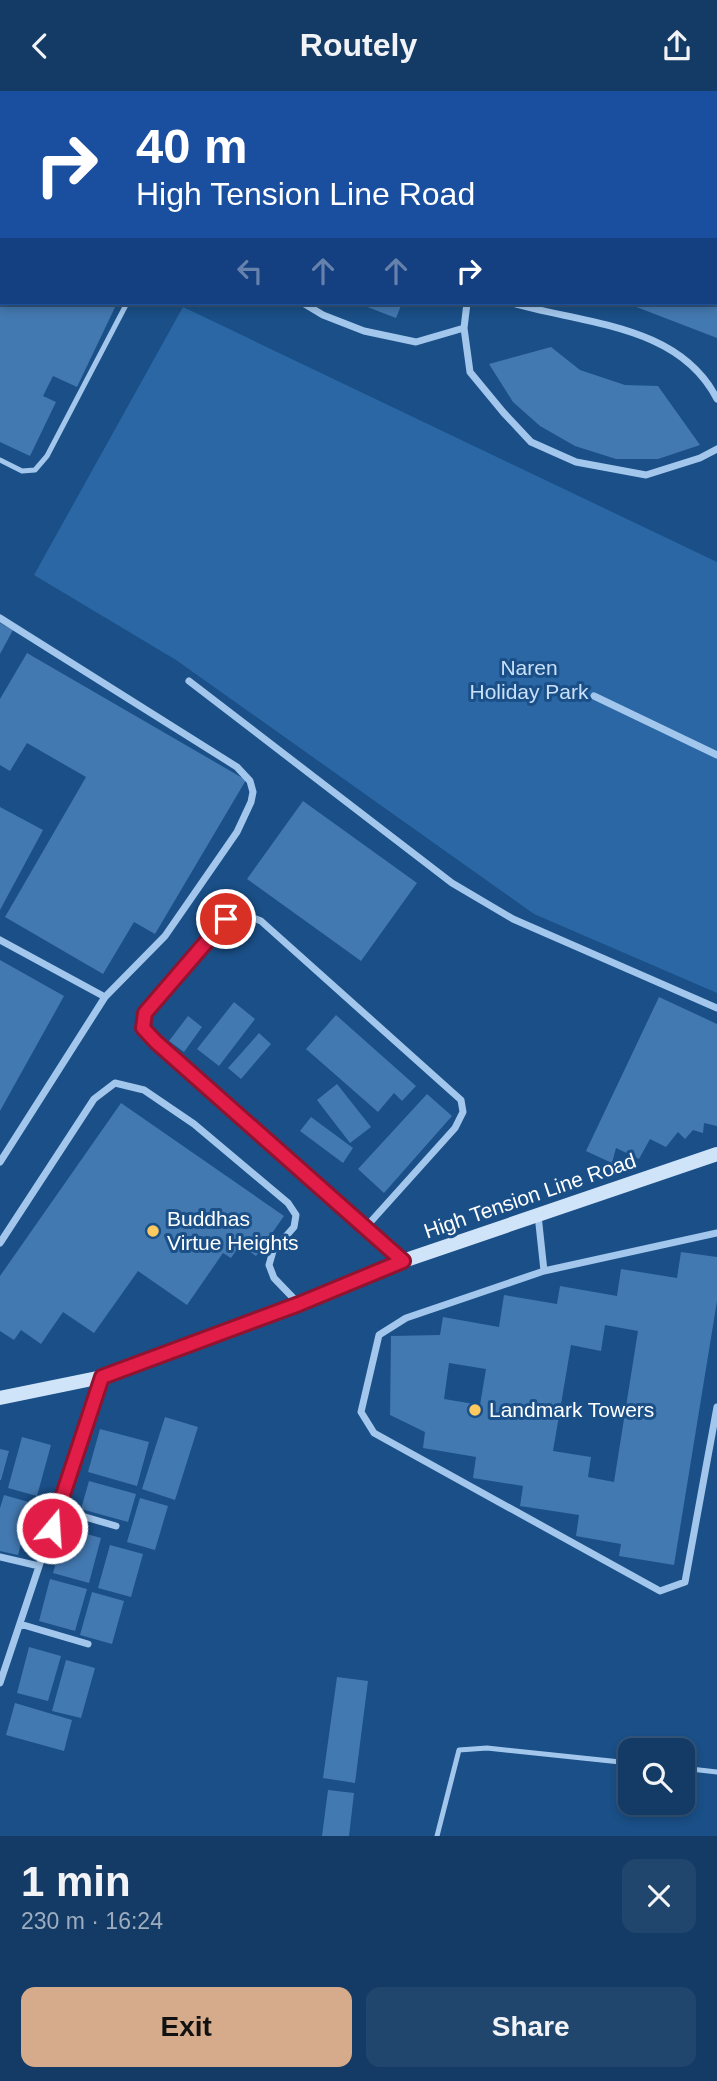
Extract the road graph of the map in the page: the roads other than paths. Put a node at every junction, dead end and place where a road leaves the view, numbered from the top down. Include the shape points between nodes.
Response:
1 (126, 305) edge
2 (306, 305) edge
3 (467, 305) edge
4 (518, 305) edge
5 (464, 328) junction
6 (717, 399) edge
7 (717, 449) edge
8 (0, 460) edge
9 (0, 618) edge
10 (190, 681) dead end
11 (594, 696) dead end
12 (717, 755) edge
13 (0, 940) edge
14 (105, 997) junction
15 (717, 1008) edge
16 (717, 1154) edge
17 (0, 1161) edge
18 (538, 1215) junction
19 (366, 1227) junction
20 (717, 1233) edge
21 (0, 1243) edge
22 (403, 1261) junction
23 (544, 1271) junction
24 (299, 1304) junction
25 (102, 1377) junction
26 (0, 1398) edge
27 (717, 1407) edge
28 (58, 1509) junction
29 (116, 1526) dead end
30 (0, 1557) edge
31 (39, 1566) junction
32 (20, 1623) junction
33 (88, 1644) dead end
34 (0, 1683) edge
35 (618, 1762) edge
36 (695, 1769) edge
37 (717, 1772) edge
38 (437, 1836) edge

1 - 8 lane via 47,456 35,470 22,471
2 - 5 street via 364,331 416,342
3 - 5 street
4 - 6 street via 602,323 656,341 691,366
5 - 7 street via 470,373 531,442 576,462 646,475
9 - 14 street via 237,767 250,781 251,802 237,832 165,936
10 - 15 street via 452,883 513,919
11 - 12 street
13 - 14 street
14 - 17 street
16 - 18 main road, High Tension Line Road
18 - 22 main road, High Tension Line Road
18 - 23 street
19 - 19 street via 143,1028 145,1013 226,919 241,913 261,921 461,1100 463,1112 455,1128
19 - 22 street
20 - 23 street
21 - 24 street via 94,1100 115,1083 144,1090 194,1124 288,1203 296,1215 294,1227 273,1251 269,1265 274,1278
22 - 24 main road, High Tension Line Road
23 - 27 street via 406,1318 379,1335 361,1412 374,1433 660,1591 685,1582
24 - 25 main road, High Tension Line Road
25 - 26 main road, High Tension Line Road
25 - 28 street
28 - 29 street
28 - 31 street
30 - 31 street
31 - 32 street
32 - 33 street
32 - 34 street
35 - 38 lane via 487,1748 459,1750
36 - 37 lane

